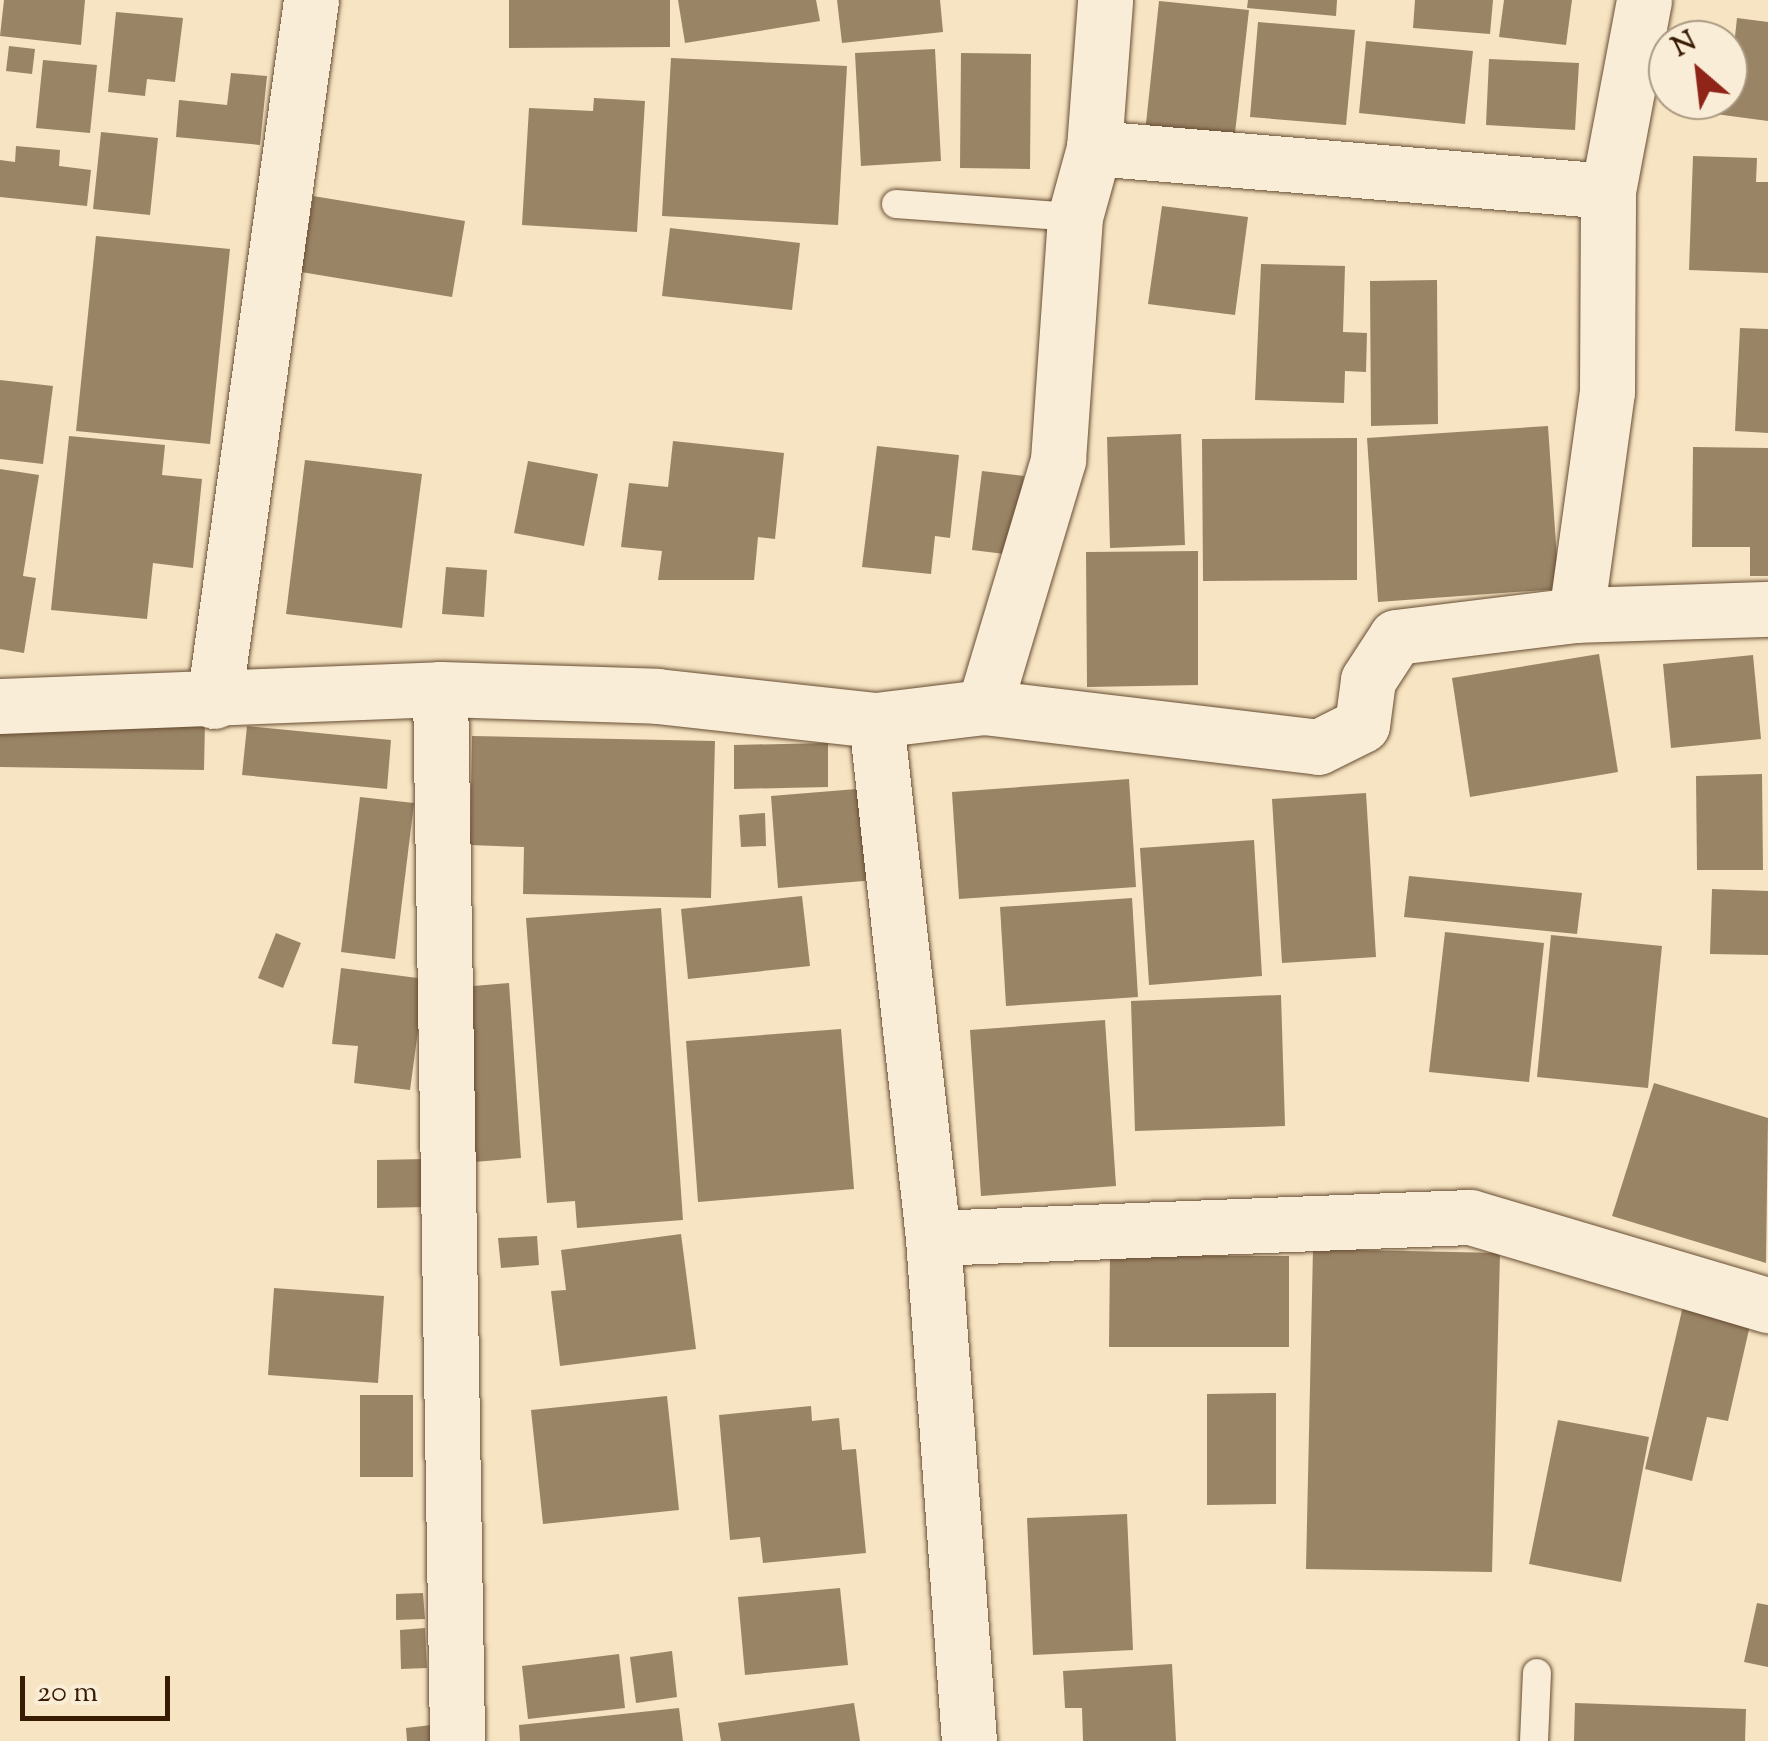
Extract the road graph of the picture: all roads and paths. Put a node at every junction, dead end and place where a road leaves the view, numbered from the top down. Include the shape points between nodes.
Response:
1 (311, 0) edge
2 (1105, 0) edge
3 (1644, 0) edge
4 (1094, 148) junction
5 (1608, 191) junction
6 (896, 204) dead end
7 (1075, 217) junction
8 (1768, 609) edge
9 (1576, 615) junction
10 (440, 689) junction
11 (214, 702) junction
12 (0, 706) edge
13 (984, 707) junction
14 (876, 720) junction
15 (933, 1238) junction
16 (1768, 1305) edge
17 (1538, 1673) dead end
18 (457, 1741) edge
19 (969, 1741) edge
20 (1534, 1741) edge

1 - 11 street
2 - 4 street
3 - 5 street
4 - 5 street
4 - 7 street
5 - 9 street via 1607,392
6 - 7 lane
7 - 13 street via 1058,460
8 - 9 street
9 - 13 street via 1396,637 1368,680 1362,725 1318,747
10 - 11 street
10 - 14 street via 656,696
10 - 18 street
11 - 12 street
13 - 14 street
14 - 15 street
15 - 16 street via 1470,1217
15 - 19 street
17 - 20 lane

